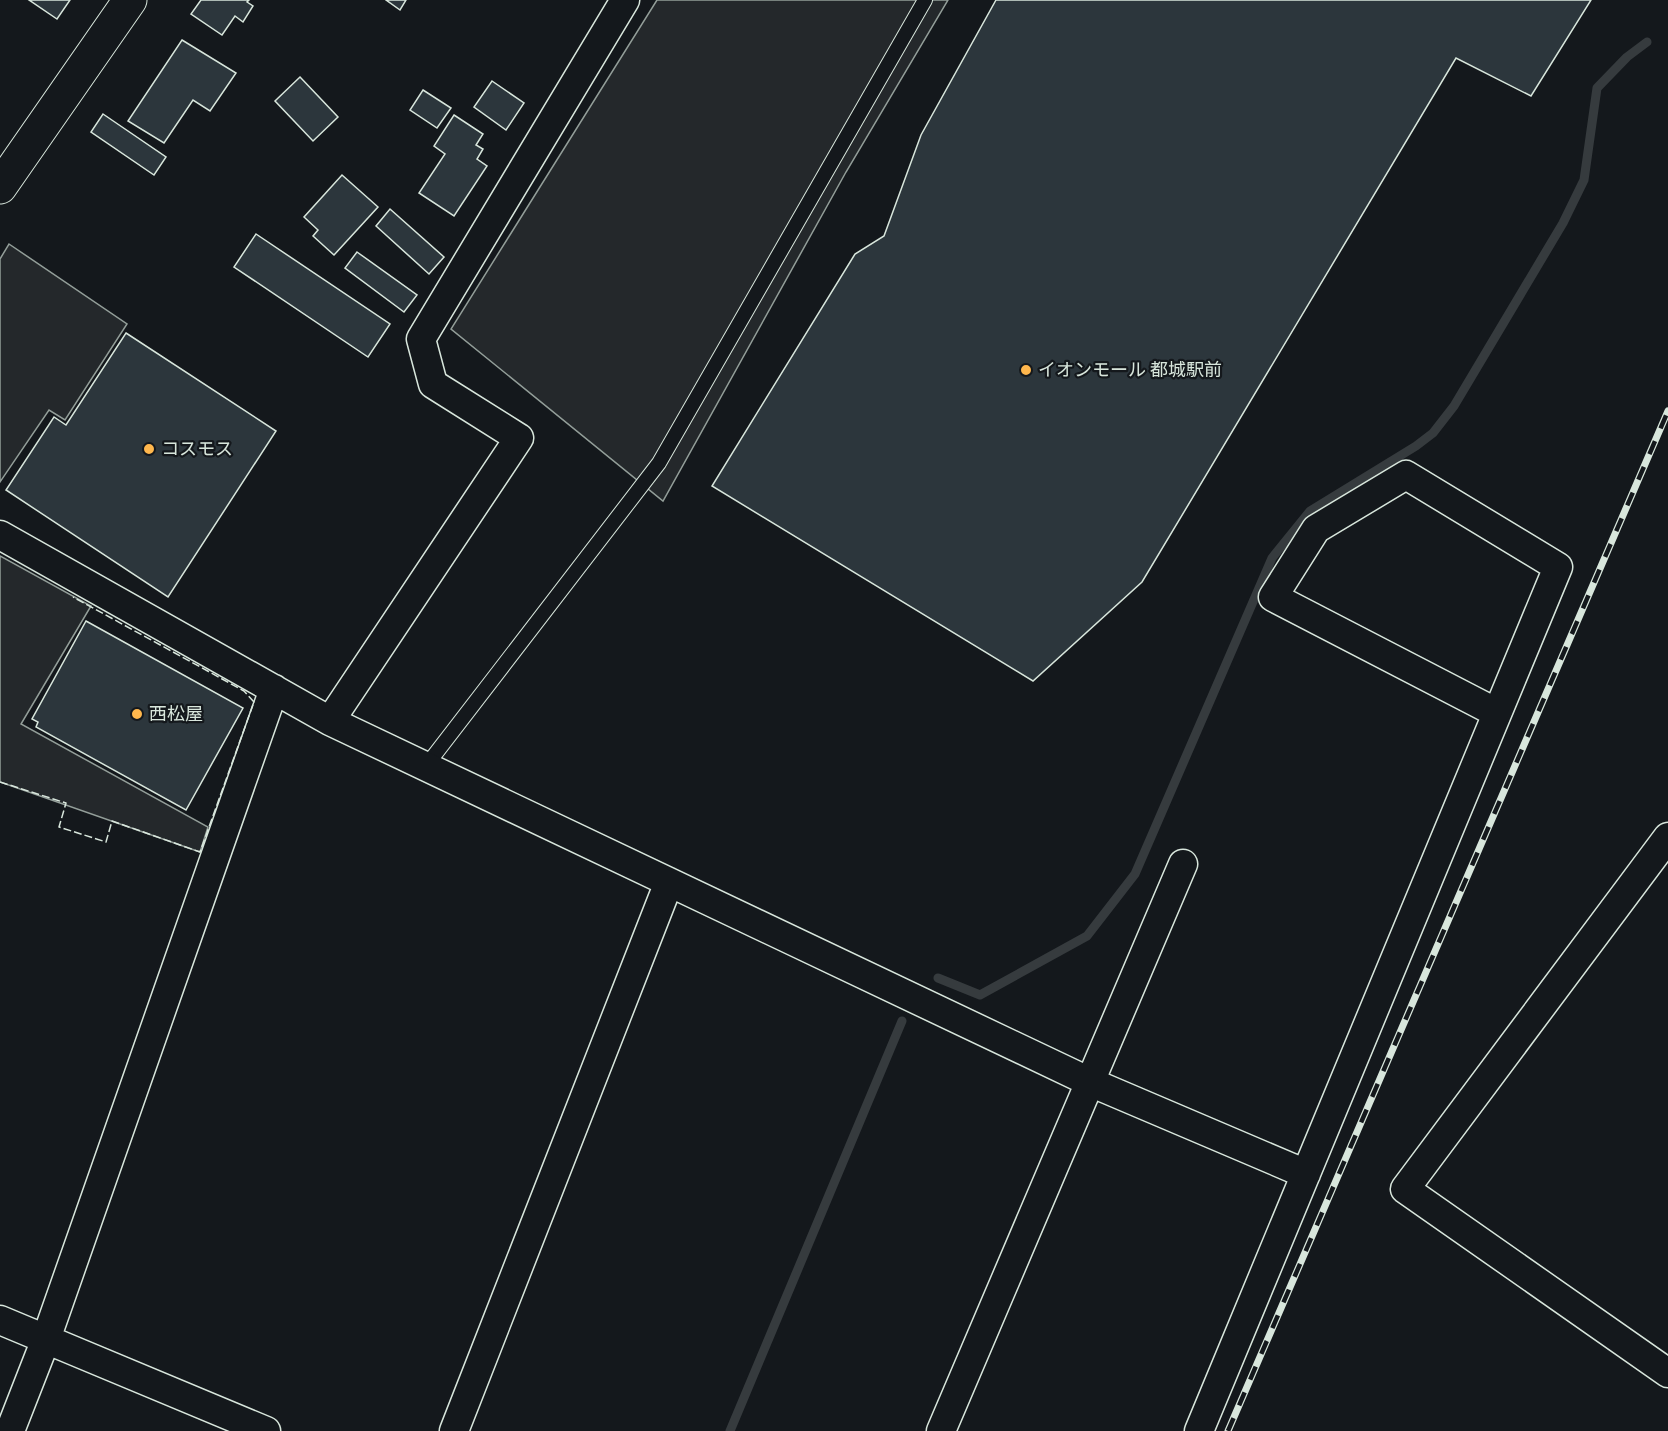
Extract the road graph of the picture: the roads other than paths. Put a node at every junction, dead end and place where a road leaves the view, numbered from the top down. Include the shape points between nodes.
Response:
1 (130, 0) edge
2 (625, 0) edge
3 (925, 0) edge
4 (0, 187) edge
5 (0, 535) edge
6 (274, 689) junction
7 (1497, 713) junction
8 (330, 721) junction
9 (426, 766) junction
10 (1668, 837) edge
11 (1184, 864) dead end
12 (669, 882) junction
13 (1090, 1082) junction
14 (1306, 1174) junction
15 (0, 1320) edge
16 (46, 1339) junction
17 (1668, 1373) edge
18 (10, 1431) edge
19 (266, 1431) edge
20 (454, 1431) edge
21 (941, 1431) edge
22 (1199, 1431) edge

1 - 4 street
2 - 8 street via 421,339 433,384 519,438
3 - 9 lane via 659,463
5 - 6 street
6 - 8 street
6 - 16 street
7 - 7 street via 1558,567 1406,475 1317,529 1273,597
7 - 14 street
8 - 9 street
9 - 12 street
10 - 17 street via 1405,1189
11 - 13 street
12 - 13 street
12 - 20 street
13 - 14 street
13 - 21 street
14 - 22 street
15 - 16 street
16 - 18 street
16 - 19 street

